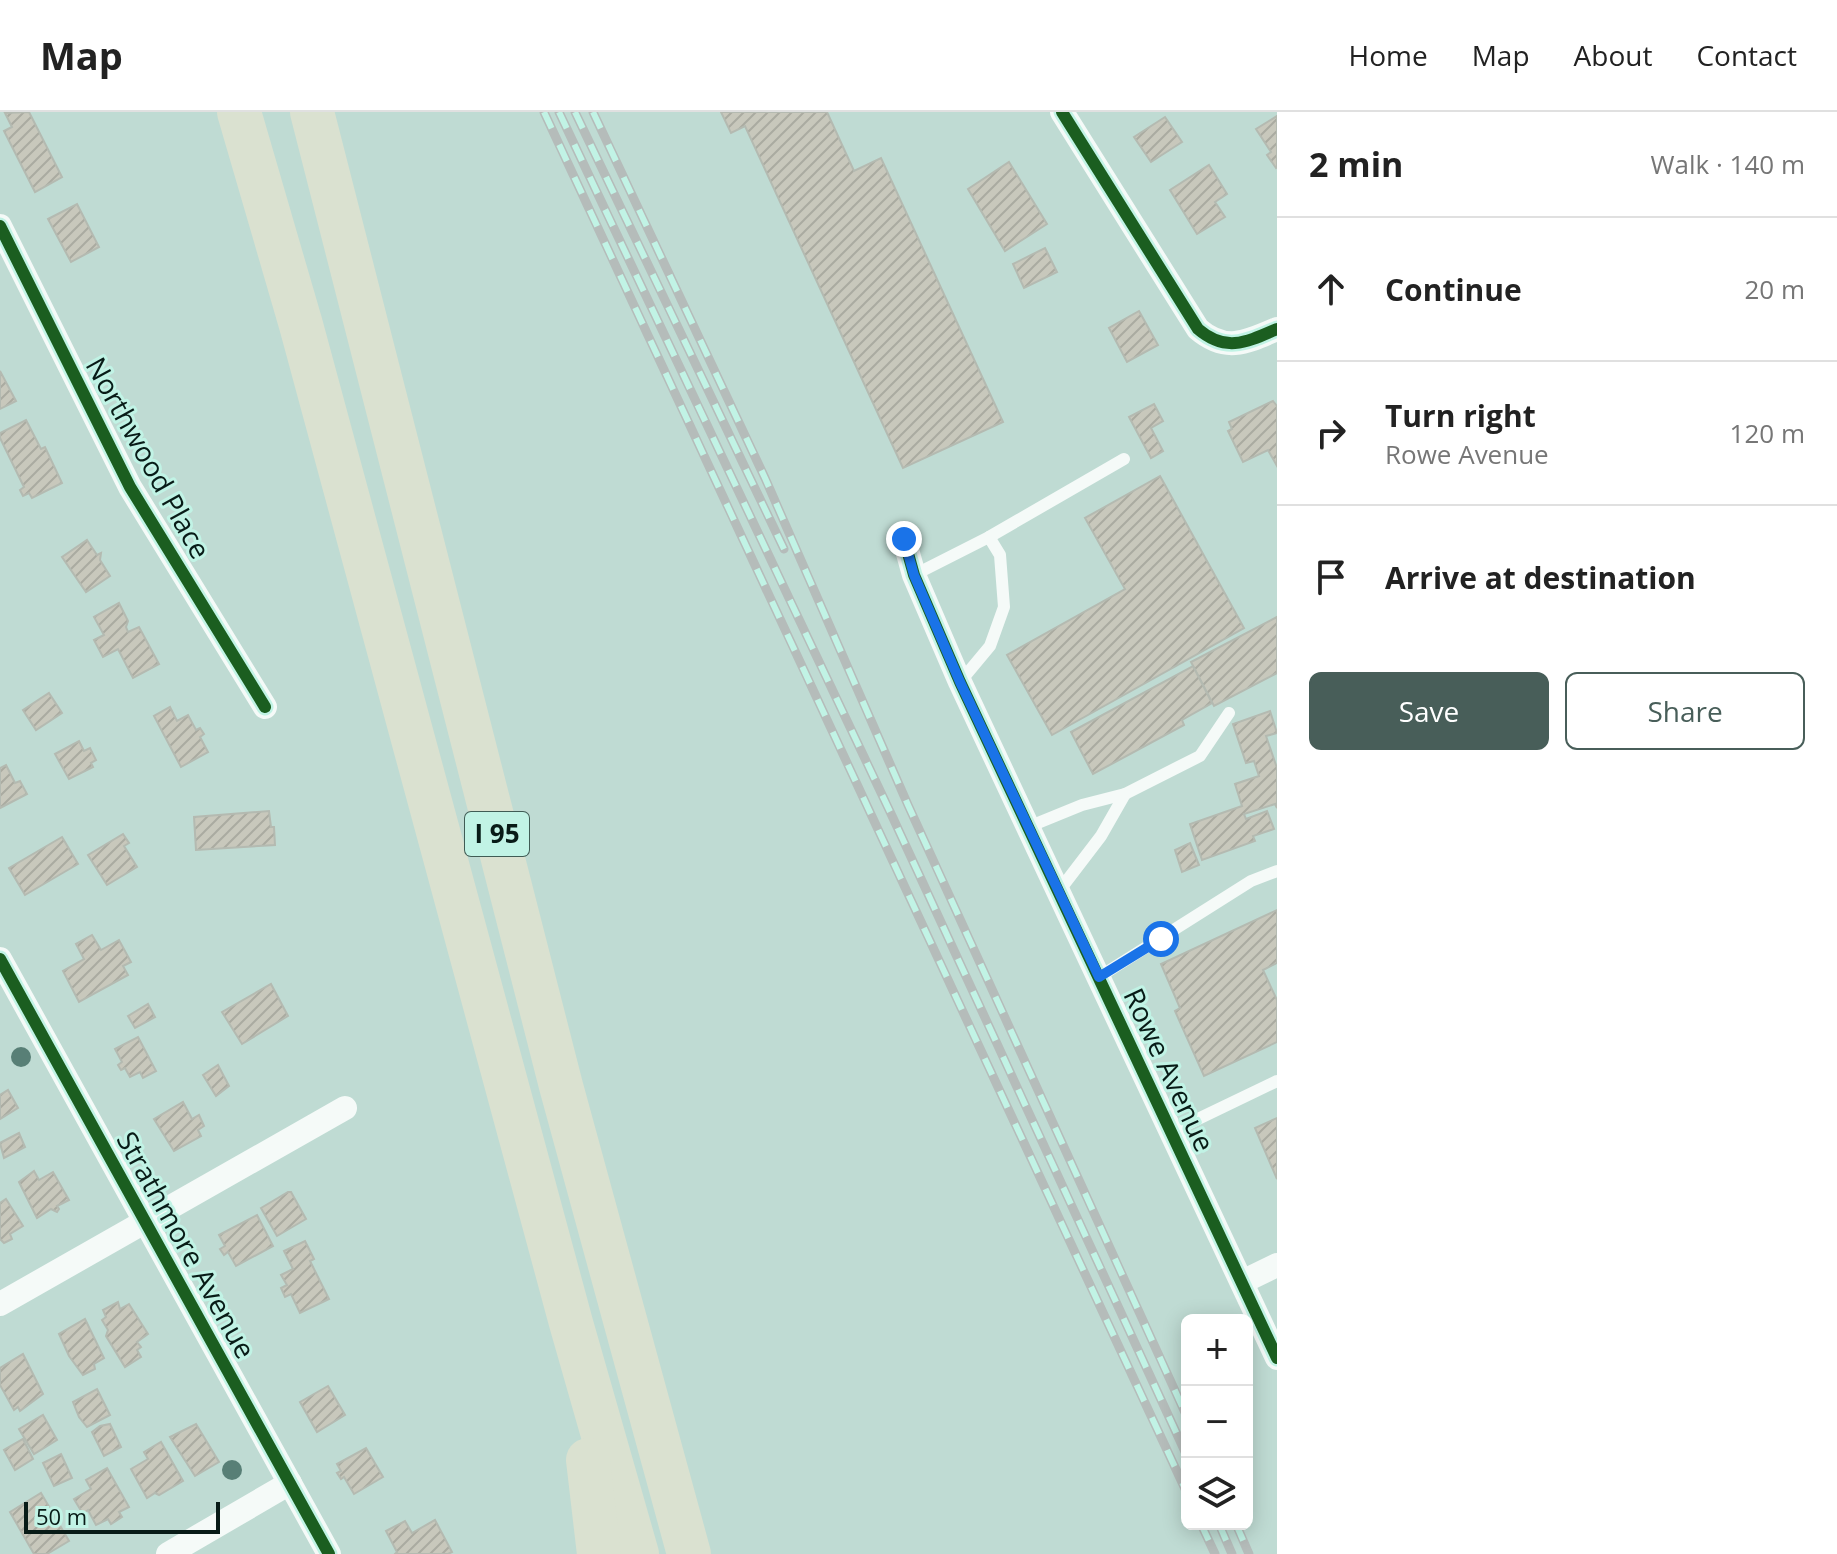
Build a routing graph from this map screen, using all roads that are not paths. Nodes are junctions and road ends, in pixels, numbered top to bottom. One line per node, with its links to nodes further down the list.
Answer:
1 (239, 112): 26 (highway, I 95)
2 (312, 112): 33 (highway, I 95)
3 (1062, 112): 5 (street)
4 (0, 226): 11 (street, Northwood Place)
5 (1277, 329)
6 (1124, 459): 7 (lane)
7 (989, 537): 9 (lane); 10 (lane)
8 (904, 539): 9 (street, Rowe Avenue)
9 (914, 575): 10 (street, Rowe Avenue)
10 (960, 682): 14 (street, Rowe Avenue)
11 (265, 707)
12 (1229, 713): 13 (lane)
13 (1125, 794): 14 (lane); 16 (lane)
14 (1028, 827): 16 (street, Rowe Avenue)
15 (1277, 871): 18 (lane)
16 (1059, 891): 18 (street, Rowe Avenue)
17 (0, 959): 22 (street, Strathmore Avenue)
18 (1099, 977): 21 (street, Rowe Avenue)
19 (1277, 1081): 21 (lane)
20 (345, 1108): 22 (street)
21 (1171, 1132): 24 (street, Rowe Avenue)
22 (145, 1222): 25 (street); 28 (street, Strathmore Avenue)
23 (1277, 1265): 24 (street)
24 (1242, 1282): 27 (street, Rowe Avenue)
25 (0, 1304)
26 (571, 1323): 31 (highway); 32 (highway, I 95)
27 (1277, 1358)
28 (290, 1483): 29 (street); 30 (street, Strathmore Avenue)
29 (168, 1554)
30 (329, 1554)
31 (599, 1554)
32 (637, 1554)
33 (689, 1554)

